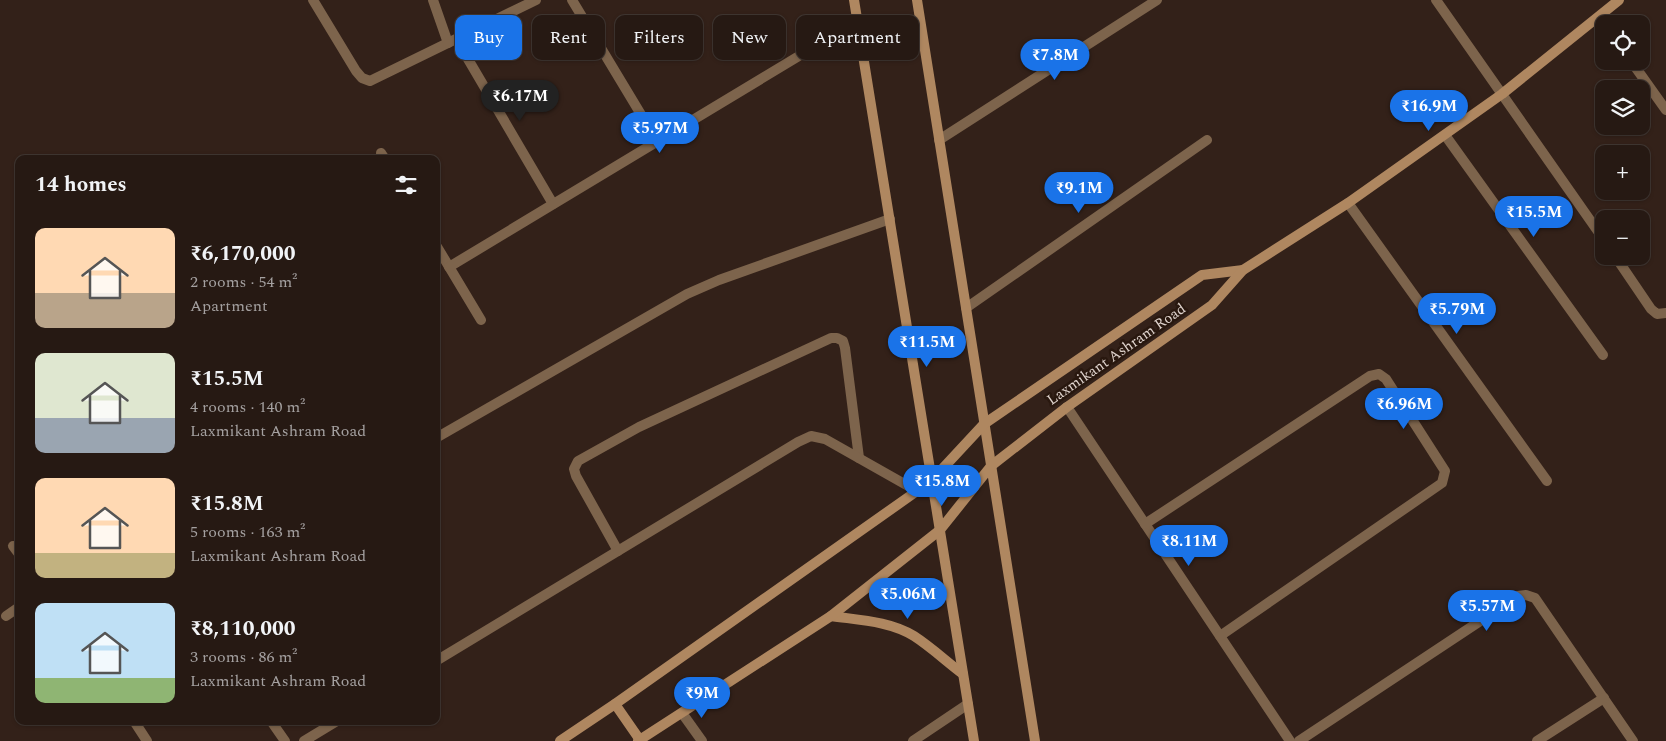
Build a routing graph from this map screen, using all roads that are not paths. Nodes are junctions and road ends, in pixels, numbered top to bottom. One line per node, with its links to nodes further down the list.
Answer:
1 (313, 0): 13 (street)
2 (432, 0): 13 (street)
3 (536, 0): 13 (street)
4 (572, 0): 23 (street)
5 (854, 0): 10 (street)
6 (916, 0): 21 (street)
7 (1158, 0): 21 (street)
8 (1619, 0): 11 (street, Laxmikant Ashram Road)
9 (1438, 1): 18 (street)
10 (856, 15)
11 (1606, 15)
12 (1595, 25): 18 (street, Laxmikant Ashram Road)
13 (448, 43)
14 (796, 58): 23 (street)
15 (469, 60): 25 (street)
16 (864, 60): 26 (street)
17 (1637, 70): 19 (street)
18 (1502, 94): 20 (street, Laxmikant Ashram Road); 27 (street)
19 (1666, 110)
20 (1445, 135): 24 (street, Laxmikant Ashram Road); 35 (street)
21 (939, 140): 32 (street)
22 (1207, 140): 32 (street)
23 (657, 141): 25 (street)
24 (1348, 203): 31 (street, Laxmikant Ashram Road); 42 (street)
25 (553, 204): 30 (street)
26 (890, 219): 38 (street); 41 (street)
27 (1595, 227)
28 (440, 251): 30 (street)
29 (1621, 265): 33 (street)
30 (450, 267): 34 (street)
31 (1243, 270): 36 (street, Laxmikant Ashram Road); 37 (street)
32 (966, 308): 37 (street)
33 (1666, 313)
34 (481, 320)
35 (1603, 355)
36 (1067, 407): 40 (street, Laxmikant Ashram Road); 44 (street)
37 (984, 424): 40 (street); 41 (street)
38 (440, 436)
39 (859, 458): 43 (street); 46 (street); 46 (street)
40 (991, 466): 45 (street, Laxmikant Ashram Road); 68 (street)
41 (932, 480): 43 (street); 45 (street)
42 (1547, 482)
43 (917, 491): 54 (street)
44 (1145, 524): 50 (street); 50 (street)
45 (940, 530): 49 (street, Laxmikant Ashram Road); 52 (street)
46 (618, 551): 51 (street)
47 (15, 610): 48 (street)
48 (6, 616)
49 (831, 616): 52 (street); 56 (street, Laxmikant Ashram Road)
50 (1220, 636): 69 (street)
51 (440, 659)
52 (963, 674): 55 (street)
53 (1604, 698): 70 (street); 71 (street); 72 (street)
54 (615, 704): 60 (street); 64 (street)
55 (968, 704): 66 (street); 67 (street)
56 (682, 713): 60 (street, Laxmikant Ashram Road); 65 (street)
57 (137, 725): 61 (street)
58 (274, 725): 62 (street)
59 (330, 725): 63 (street)
60 (639, 740)
61 (147, 741)
62 (285, 741)
63 (304, 741)
64 (560, 741)
65 (702, 741)
66 (913, 741)
67 (974, 741)
68 (1035, 741)
69 (1290, 741)
70 (1299, 741)
71 (1538, 741)
72 (1633, 741)

